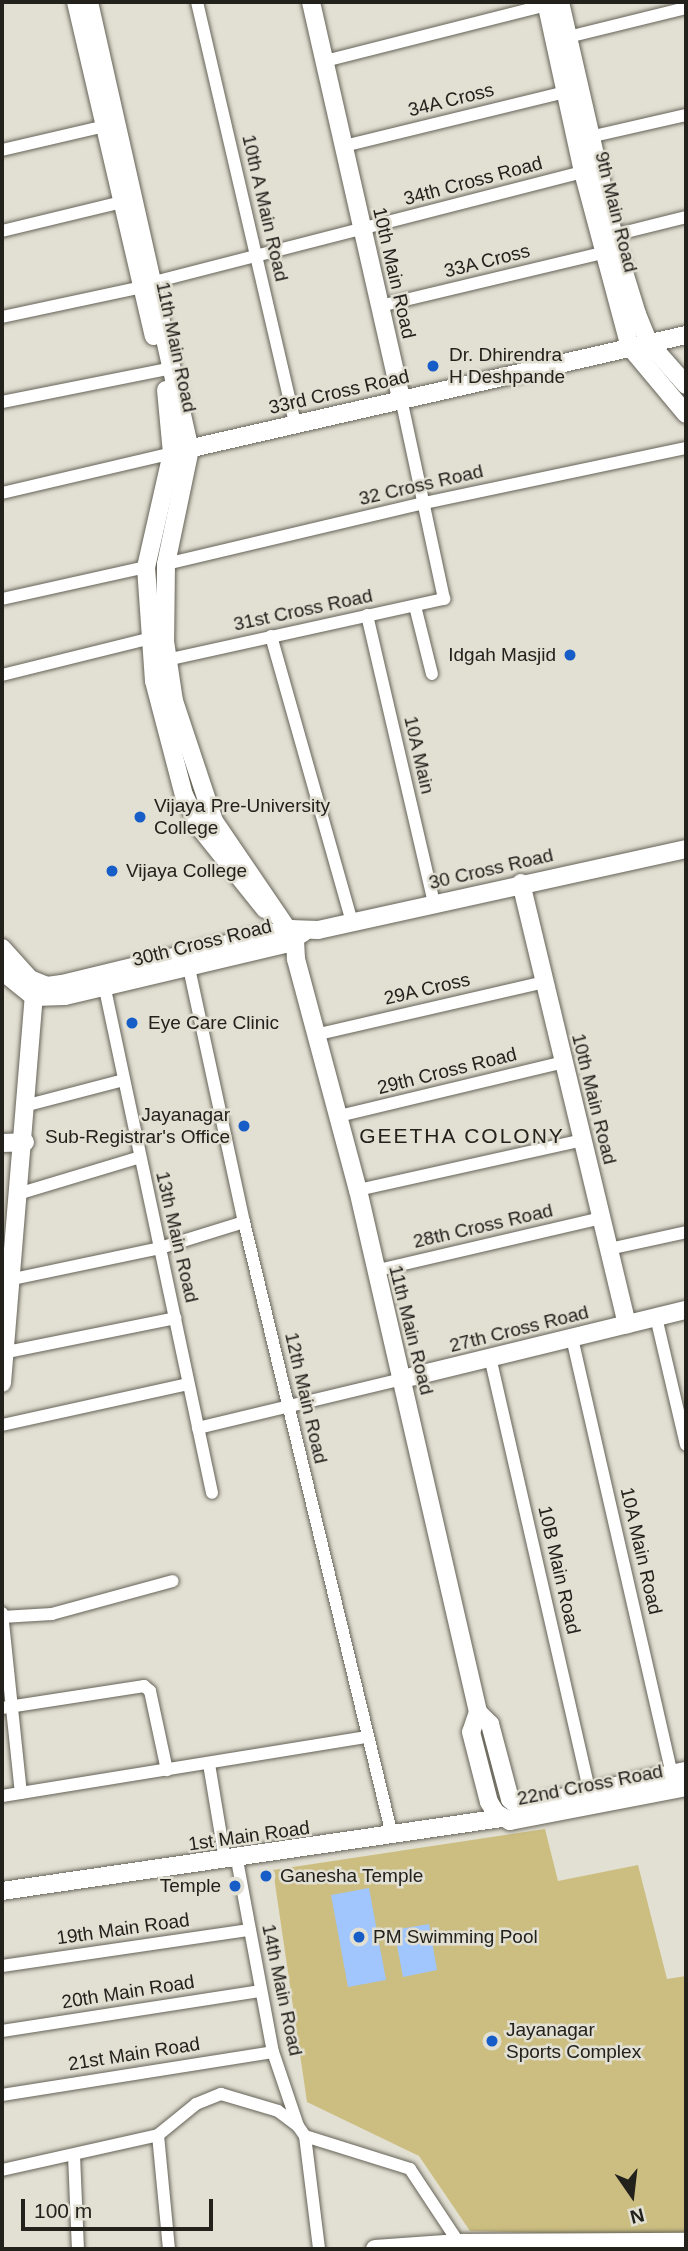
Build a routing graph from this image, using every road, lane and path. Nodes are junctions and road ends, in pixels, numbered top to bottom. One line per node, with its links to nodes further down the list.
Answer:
1 (76, 2): 11 (main road, 11th Main Road)
2 (89, 2): 23 (main road, 11th Main Road)
3 (197, 2): 22 (street, 10th A Main Road)
4 (312, 2): 8 (main road, 10th Main Road)
5 (551, 3): 7 (main road, 9th Main Road); 8 (street); 9 (main road, 9th Main Road)
6 (686, 8): 7 (street)
7 (568, 37): 12 (main road, 9th Main Road)
8 (325, 61): 13 (main road, 10th Main Road)
9 (566, 92): 12 (main road, 9th Main Road); 13 (street, 34A Cross)
10 (686, 115): 12 (street)
11 (105, 126): 14 (street); 16 (main road, 11th Main Road)
12 (584, 138): 15 (main road, 9th Main Road)
13 (344, 146): 19 (main road, 10th Main Road)
14 (2, 150)
15 (590, 170): 19 (street, 34th Cross Road); 20 (main road, 9th Main Road); 21 (main road, 9th Main Road)
16 (122, 202): 18 (street); 23 (main road, 11th Main Road)
17 (686, 218): 20 (street)
18 (2, 230)
19 (363, 231): 22 (street, 34th Cross Road); 24 (main road, 10th Main Road)
20 (614, 235): 27 (main road, 9th Main Road)
21 (603, 253): 24 (street, 33A Cross); 28 (main road, 9th Main Road)
22 (257, 258): 23 (street, 34th Cross Road); 34 (street, 10th A Main Road)
23 (148, 284): 25 (street); 29 (main road, 11th Main Road); 36 (main road, 11th Main Road)
24 (380, 306): 31 (main road, 10th Main Road)
25 (2, 317)
26 (686, 335): 27 (main road, 33rd Cross Road)
27 (649, 343): 28 (main road, 33rd Cross Road); 30 (main road, 9th Main Road)
28 (631, 347): 31 (main road, 33rd Cross Road); 33 (main road, 9th Main Road)
29 (162, 370): 32 (street); 36 (main road, 11th Main Road)
30 (686, 385)
31 (401, 399): 34 (main road, 33rd Cross Road); 38 (street, 10th Main Road)
32 (2, 402)
33 (686, 414)
34 (295, 423): 36 (main road, 33rd Cross Road)
35 (686, 449): 38 (street, 32 Cross Road)
36 (181, 451): 37 (street, 33rd Cross Road); 39 (main road, 11th Main Road); 40 (main road, 11th Main Road)
37 (2, 493)
38 (425, 503): 39 (street, 32 Cross Road); 41 (street, 10th Main Road)
39 (166, 564): 47 (main road, 11th Main Road)
40 (146, 567): 42 (street); 46 (main road, 11th Main Road)
41 (445, 594): 43 (street, 31st Cross Road)
42 (2, 599)
43 (415, 606): 44 (street, 31st Cross Road); 48 (street)
44 (367, 615): 45 (street, 31st Cross Road); 52 (street, 10A Main)
45 (271, 636): 47 (street, 31st Cross Road); 53 (street)
46 (151, 638): 49 (street); 54 (main road, 11th Main Road)
47 (166, 660): 54 (main road, 11th Main Road)
48 (432, 674)
49 (2, 675)
50 (686, 849): 51 (main road, 30 Cross Road)
51 (521, 883): 52 (main road, 30 Cross Road); 58 (main road, 10th Main Road)
52 (434, 904): 53 (main road, 30 Cross Road)
53 (352, 923): 54 (main road, 30 Cross Road)
54 (291, 935): 55 (main road, 30th Cross Road); 56 (main road, 30th Cross Road); 61 (main road, 11th Main Road)
55 (2, 948)
56 (188, 968): 59 (main road, 30th Cross Road); 73 (street, 12th Main Road)
57 (2, 971): 60 (main road)
58 (544, 982): 61 (street, 29A Cross); 62 (main road, 10th Main Road)
59 (105, 989): 60 (main road, 30th Cross Road); 63 (street, 13th Main Road)
60 (34, 997): 64 (main road)
61 (319, 1034): 65 (main road, 11th Main Road)
62 (564, 1062): 65 (street, 29th Cross Road); 66 (main road, 10th Main Road)
63 (124, 1080): 64 (street); 69 (street, 13th Main Road)
64 (28, 1105): 67 (main road)
65 (339, 1116): 70 (main road, 11th Main Road)
66 (583, 1140): 70 (street); 72 (main road, 10th Main Road)
67 (25, 1142): 68 (main road); 71 (main road)
68 (2, 1143)
69 (140, 1157): 71 (street); 75 (street, 13th Main Road)
70 (358, 1190): 77 (main road, 11th Main Road)
71 (20, 1193): 78 (main road)
72 (601, 1218): 76 (main road, 10th Main Road); 77 (street, 28th Cross Road)
73 (244, 1222): 75 (street); 89 (street, 12th Main Road)
74 (686, 1232): 76 (street)
75 (160, 1248): 78 (street); 81 (street, 13th Main Road)
76 (609, 1249): 82 (main road, 10th Main Road)
77 (374, 1271): 86 (main road, 11th Main Road)
78 (13, 1279): 84 (main road)
79 (686, 1310): 80 (main road, 27th Cross Road)
80 (656, 1317): 82 (main road, 27th Cross Road); 92 (street)
81 (176, 1318): 84 (street); 88 (street, 13th Main Road)
82 (627, 1324): 83 (main road, 27th Cross Road)
83 (572, 1338): 85 (main road, 27th Cross Road); 100 (street, 10A Main Road)
84 (4, 1353): 87 (main road)
85 (490, 1357): 86 (main road, 27th Cross Road); 102 (street, 10B Main Road)
86 (402, 1379): 89 (street, 27th Cross Road); 105 (main road, 11th Main Road)
87 (2, 1383)
88 (188, 1384): 90 (street); 91 (street, 13th Main Road)
89 (289, 1407): 91 (street, 27th Cross Road); 97 (street, 12th Main Road)
90 (2, 1425)
91 (198, 1428): 93 (street, 13th Main Road)
92 (686, 1445)
93 (212, 1493)
94 (173, 1581): 95 (street)
95 (2, 1616): 96 (street)
96 (6, 1707): 99 (street); 103 (street)
97 (366, 1737): 98 (street); 106 (street, 12th Main Road)
98 (209, 1764): 99 (street); 107 (street, 14th Main Road)
99 (167, 1770): 103 (street)
100 (679, 1772): 102 (main road, 22nd Cross Road)
101 (686, 1787): 105 (main road, 22nd Cross Road)
102 (590, 1792): 105 (main road, 22nd Cross Road)
103 (21, 1793): 104 (street)
104 (2, 1796)
105 (507, 1811): 106 (main road, 1st Main Road)
106 (393, 1835): 107 (main road, 1st Main Road)
107 (231, 1860): 108 (main road, 1st Main Road); 109 (street, 14th Main Road)
108 (2, 1891)
109 (249, 1930): 110 (street, 19th Main Road); 111 (street, 14th Main Road)
110 (2, 1966)
111 (261, 1991): 112 (street, 20th Main Road); 113 (street, 14th Main Road)
112 (2, 2031)
113 (273, 2052): 114 (street, 21st Main Road); 115 (street, 14th Main Road)
114 (2, 2095)
115 (301, 2131): 116 (street); 120 (street); 124 (street, 14th Main Road)
116 (158, 2135): 117 (street); 123 (street)
117 (74, 2155): 118 (street); 122 (street)
118 (2, 2171)
119 (686, 2242): 121 (main road)
120 (459, 2243): 121 (main road); 125 (main road)
121 (664, 2246)
122 (78, 2249)
123 (169, 2249)
124 (319, 2249)
125 (375, 2249)

